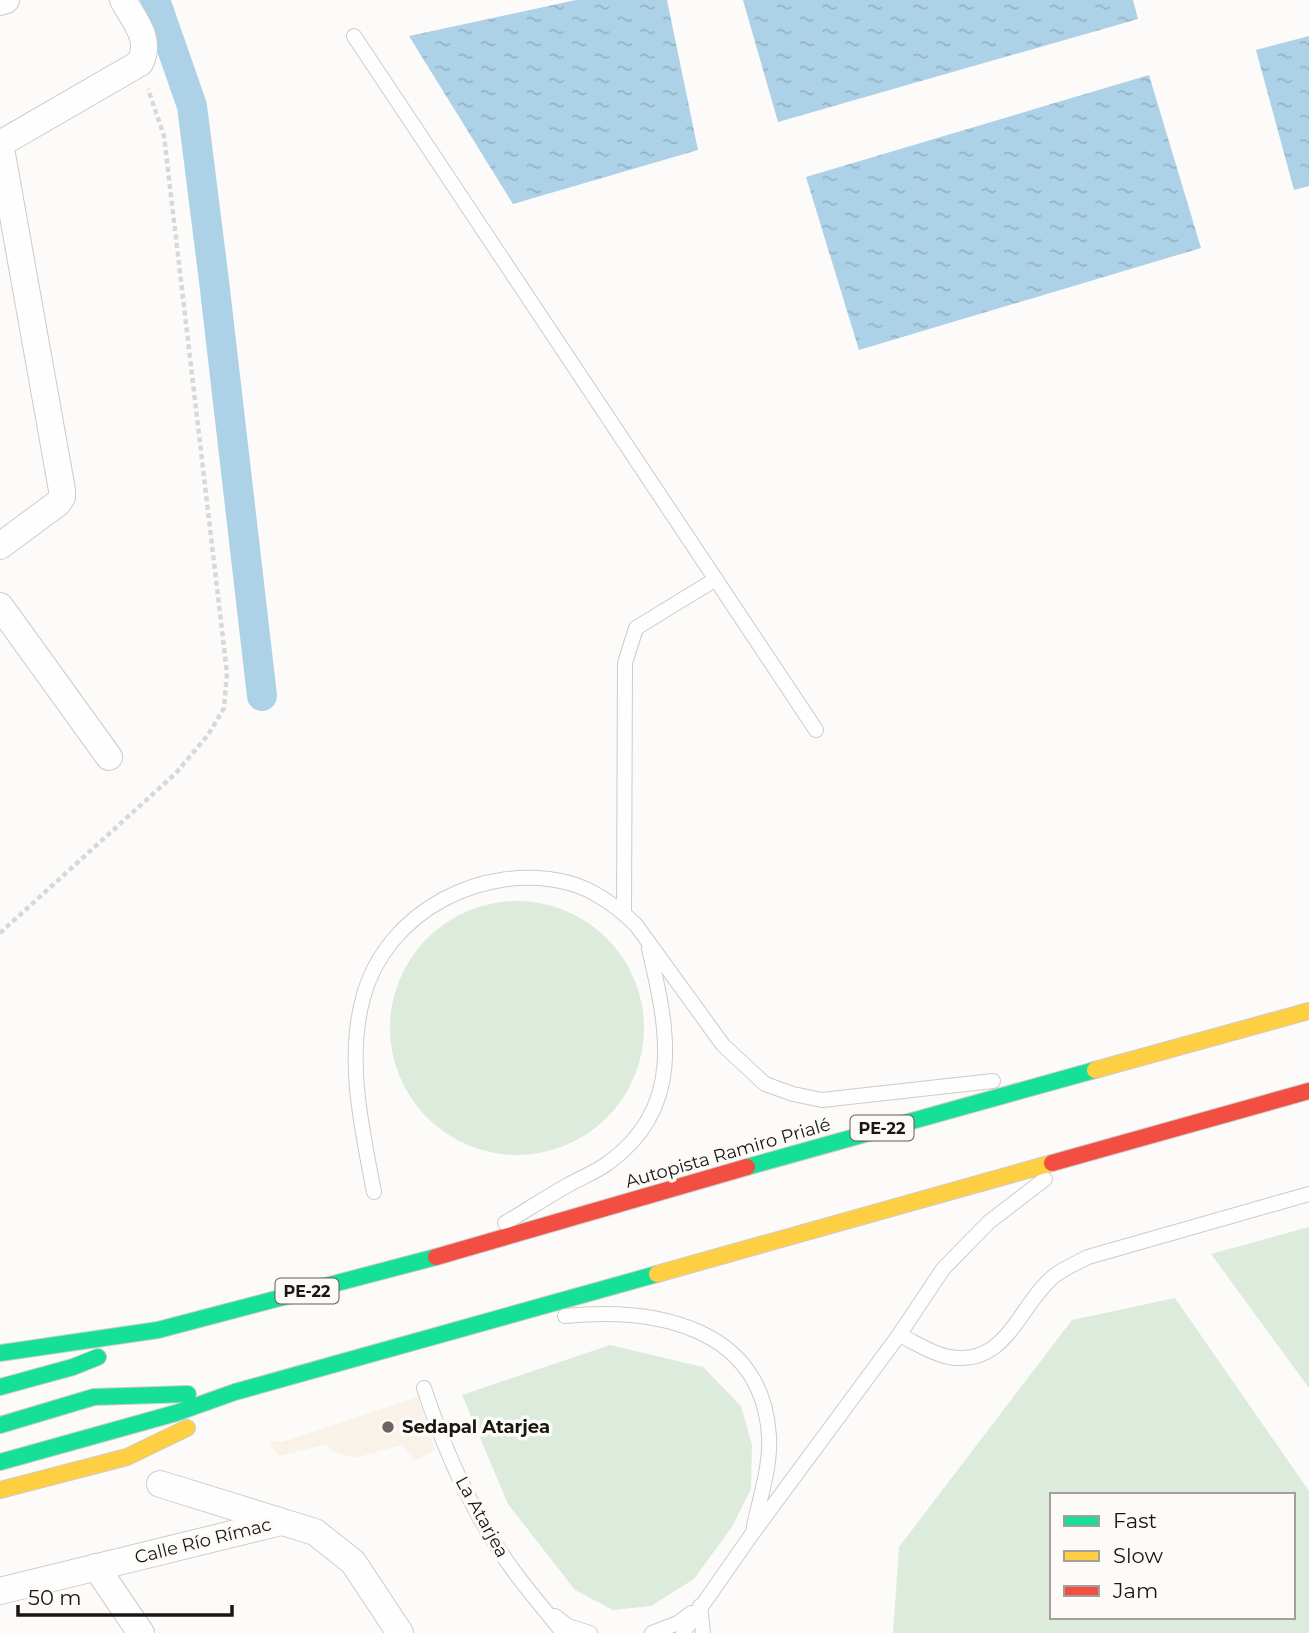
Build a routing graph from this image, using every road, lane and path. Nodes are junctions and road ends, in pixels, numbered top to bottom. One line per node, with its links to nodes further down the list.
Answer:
1 (6, 0): 3 (street)
2 (123, 0): 5 (street)
3 (0, 2)
4 (354, 36): 8 (lane)
5 (140, 63): 6 (street); 13 (path)
6 (0, 144): 7 (street)
7 (0, 546)
8 (716, 579): 10 (lane); 12 (lane)
9 (0, 607): 11 (street)
10 (816, 730)
11 (109, 757)
12 (624, 914): 14 (lane); 19 (lane)
13 (0, 933)
14 (647, 941): 16 (lane); 21 (lane)
15 (1309, 1010): 16 (highway, Autopista Ramiro Prialé / PE-22)
16 (1105, 1068): 21 (highway, Autopista Ramiro Prialé / PE-22)
17 (1309, 1091): 18 (highway)
18 (1084, 1154): 22 (highway); 24 (lane)
19 (374, 1192)
20 (1309, 1194): 24 (lane)
21 (457, 1252): 23 (highway, Autopista Ramiro Prialé / PE-22)
22 (476, 1324): 31 (highway); 37 (lane)
23 (158, 1330): 25 (highway); 26 (highway); 27 (highway)
24 (899, 1335): 37 (lane)
25 (0, 1339)
26 (113, 1351): 28 (highway); 29 (highway)
27 (0, 1353)
28 (0, 1374)
29 (0, 1387)
30 (424, 1388): 41 (lane, La Atarjea)
31 (235, 1392): 32 (highway); 33 (highway); 35 (highway)
32 (0, 1425)
33 (0, 1462)
34 (160, 1484): 36 (street)
35 (0, 1490)
36 (283, 1521): 38 (street, Calle Río Rímac); 43 (street)
37 (752, 1534): 40 (lane)
38 (96, 1567): 39 (street, Calle Río Rímac); 42 (street)
39 (0, 1591)
40 (700, 1606): 46 (lane); 47 (lane); 48 (lane); 49 (lane)
41 (545, 1609): 44 (lane, La Atarjea); 45 (lane)
42 (141, 1633)
43 (400, 1633)
44 (563, 1633)
45 (590, 1633)
46 (652, 1633)
47 (683, 1633)
48 (693, 1633)
49 (703, 1633)

